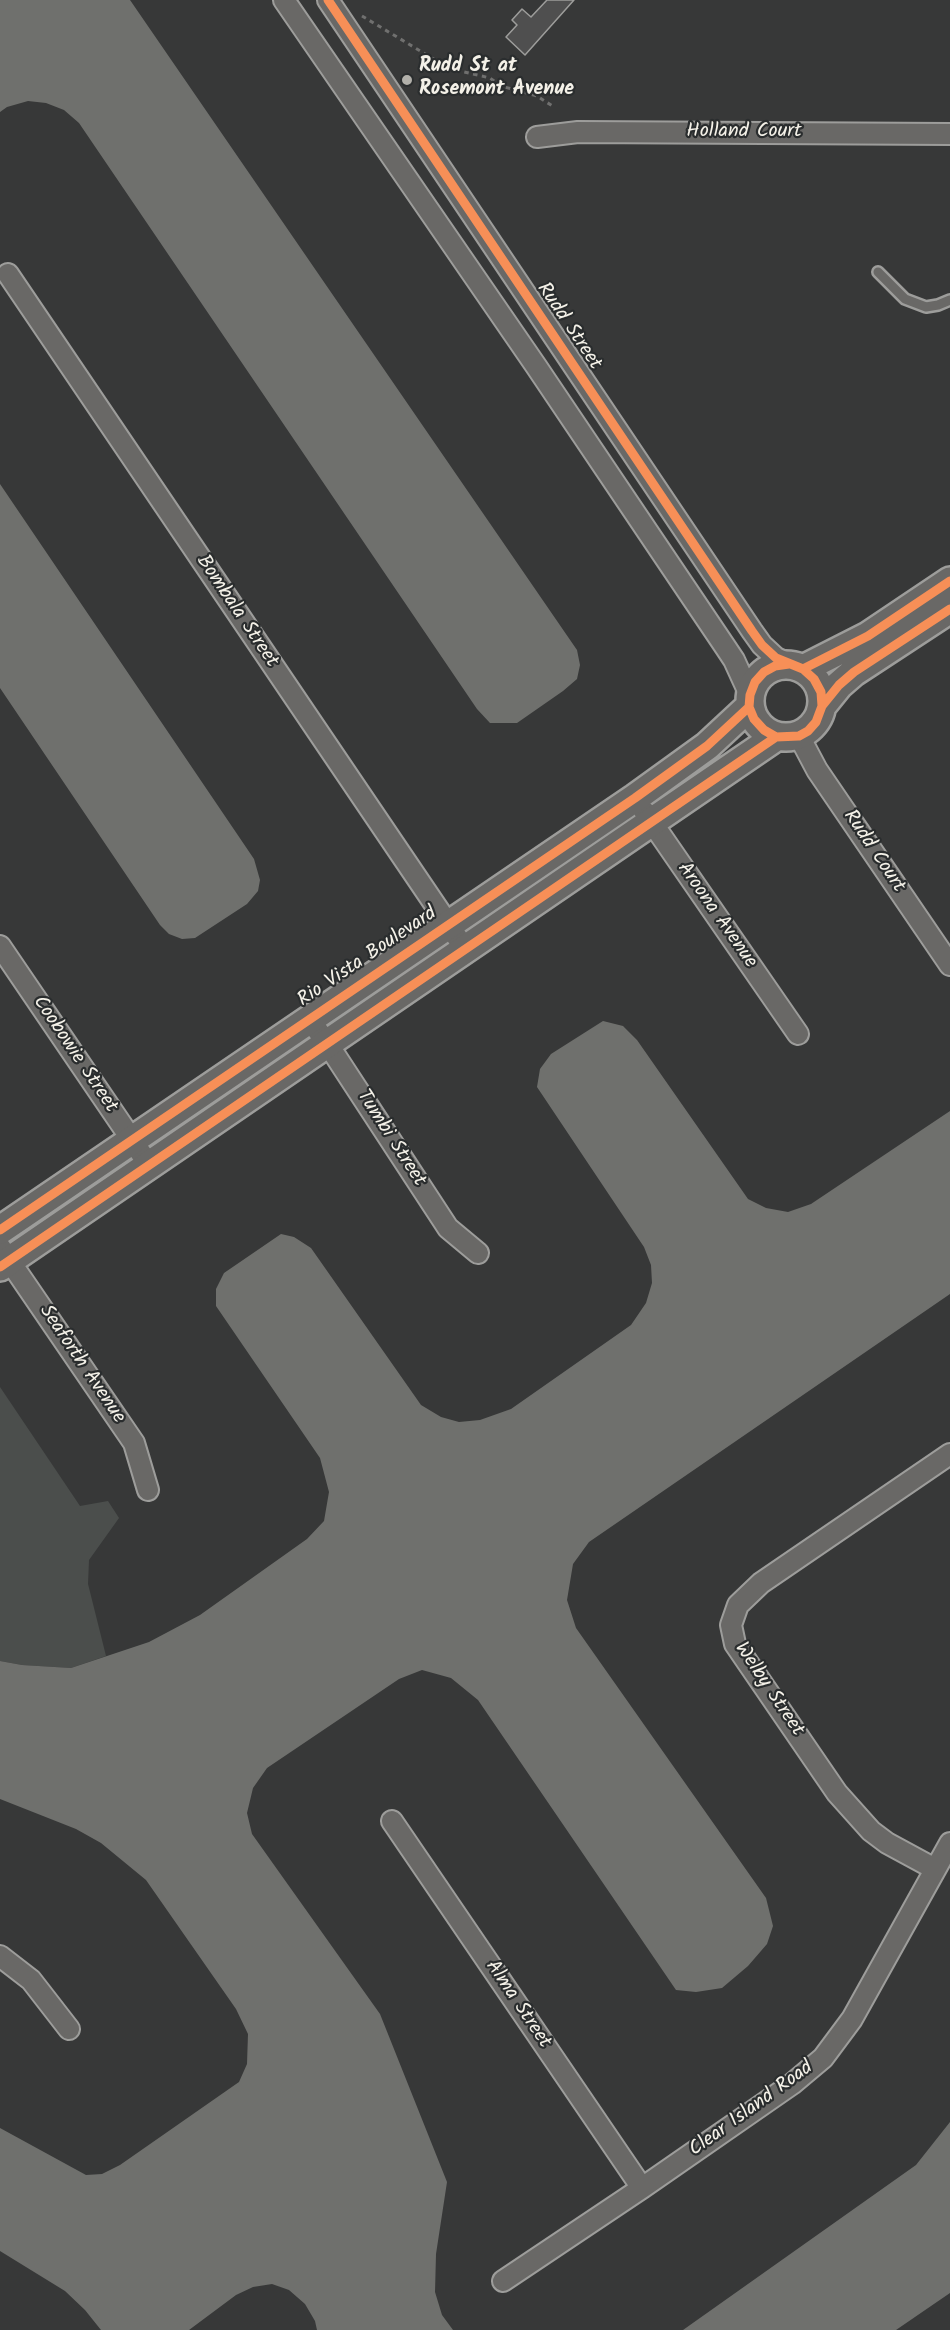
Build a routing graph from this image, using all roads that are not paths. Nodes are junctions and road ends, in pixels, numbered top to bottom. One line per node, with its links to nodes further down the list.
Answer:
1 (284, 0): 6 (street)
2 (328, 0): 5 (street, Rudd Street)
3 (950, 134): 4 (street, Holland Court)
4 (537, 137)
5 (443, 172): 6 (street); 10 (street, Rudd Street)
6 (416, 191): 11 (street)
7 (878, 273): 9 (lane)
8 (8, 274): 20 (street, Bombala Street)
9 (950, 300)
10 (561, 349): 11 (street); 14 (street, Rudd Street)
11 (536, 366): 15 (street)
12 (950, 581): 14 (street)
13 (950, 609): 16 (street)
14 (796, 666): 15 (street); 16 (street)
15 (749, 701): 17 (street); 18 (street, Rio Vista Boulevard)
16 (822, 706): 17 (street)
17 (787, 737): 19 (street); 23 (street, Rudd Court)
18 (634, 798): 19 (street, Aroona Avenue); 20 (street, Rio Vista Boulevard)
19 (652, 822): 22 (street); 25 (street, Aroona Avenue)
20 (448, 925): 22 (street, Bombala Street); 24 (street, Rio Vista Boulevard)
21 (0, 946): 27 (street, Coobowie Street)
22 (465, 949): 26 (street)
23 (950, 965)
24 (309, 1019): 26 (street, Tumbi Street); 27 (street, Rio Vista Boulevard)
25 (798, 1034)
26 (327, 1043): 28 (street); 30 (street, Tumbi Street)
27 (132, 1140): 28 (street, Coobowie Street); 29 (street, Rio Vista Boulevard)
28 (149, 1165): 31 (street)
29 (0, 1230)
30 (478, 1253)
31 (3, 1258): 33 (street, Seaforth Avenue)
32 (950, 1454): 36 (street, Welby Street)
33 (148, 1490)
34 (392, 1821): 39 (street, Alma Street)
35 (950, 1843): 36 (street, Clear Island Road)
36 (935, 1869): 39 (street, Clear Island Road)
37 (0, 1956): 38 (street)
38 (69, 2029)
39 (642, 2188): 40 (street, Clear Island Road)
40 (503, 2281)

